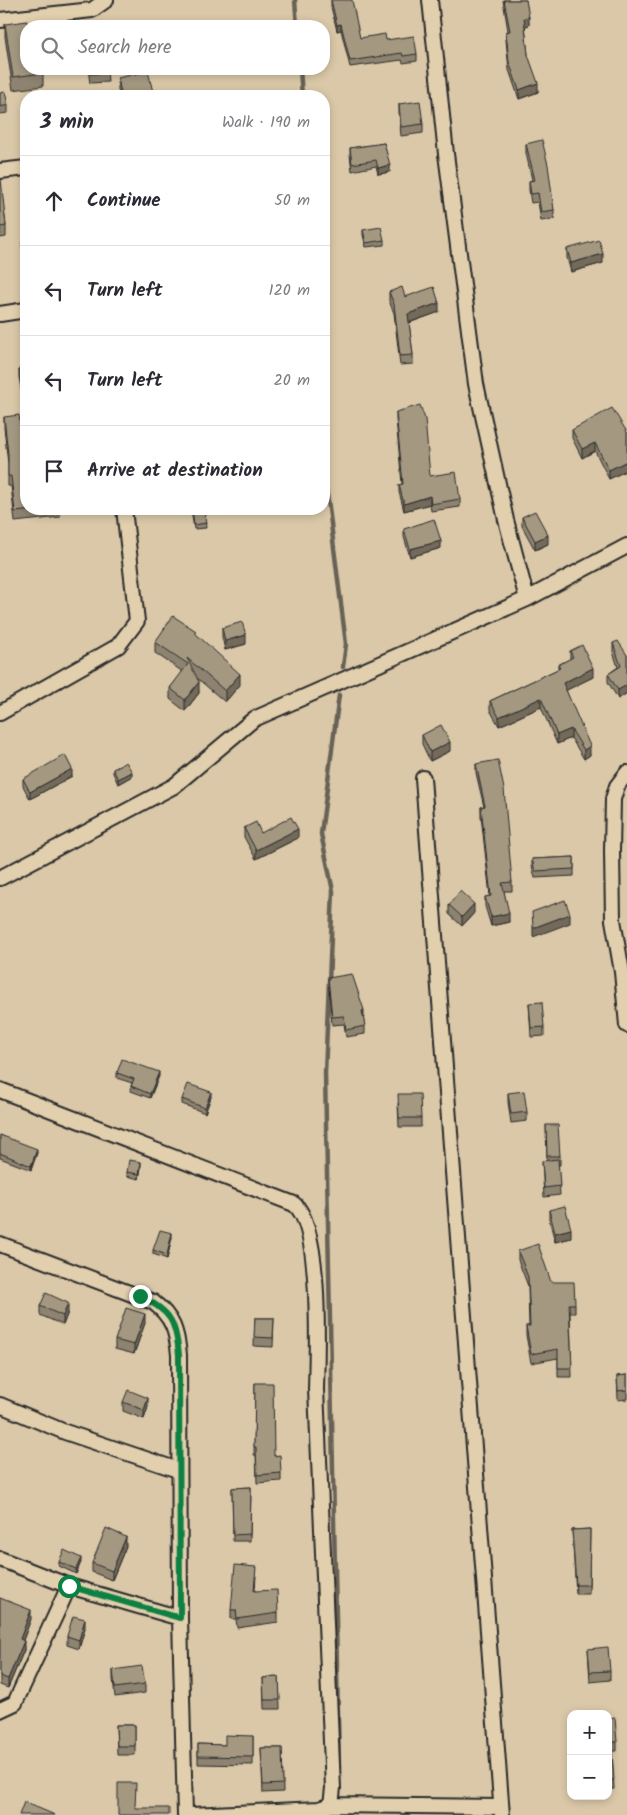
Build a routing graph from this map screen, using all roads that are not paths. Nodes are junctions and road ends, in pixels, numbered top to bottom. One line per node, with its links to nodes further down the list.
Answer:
1 (106, 0): 3 (street)
2 (430, 0): 10 (street)
3 (0, 20)
4 (20, 169): 5 (street)
5 (0, 171)
6 (20, 311): 7 (street)
7 (0, 314)
8 (125, 515): 11 (street)
9 (627, 546): 10 (street)
10 (527, 599): 14 (street)
11 (0, 713)
12 (627, 773): 15 (street)
13 (423, 778): 25 (street)
14 (0, 878)
15 (627, 1025)
16 (0, 1090): 24 (street)
17 (0, 1244): 19 (street)
18 (0, 1405): 19 (street)
19 (178, 1470): 22 (street)
20 (0, 1559): 21 (street)
21 (69, 1586): 22 (street); 23 (street)
22 (180, 1618): 26 (street)
23 (0, 1710)
24 (331, 1805): 25 (street); 27 (street)
25 (501, 1811)
26 (185, 1815)
27 (191, 1815)

